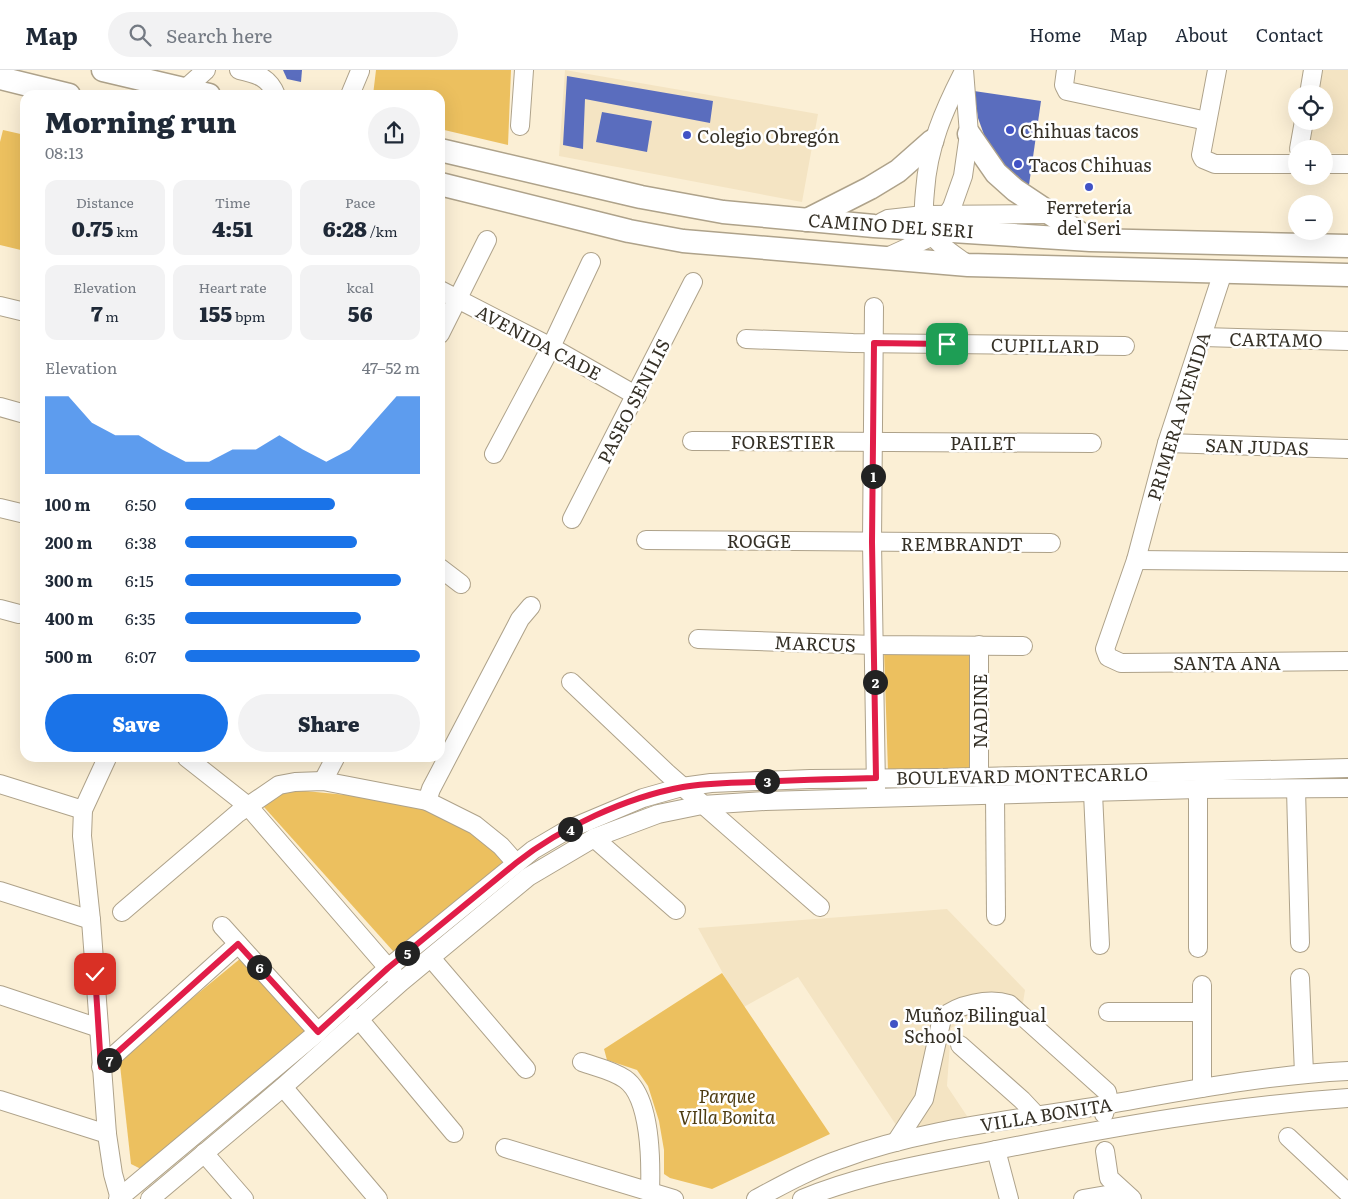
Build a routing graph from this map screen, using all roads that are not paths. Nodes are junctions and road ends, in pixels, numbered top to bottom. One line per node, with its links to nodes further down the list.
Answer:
1 (104, 70): 11 (main road)
2 (206, 70): 11 (street)
3 (239, 70): 15 (street)
4 (524, 70): 21 (street)
5 (964, 70): 18 (street); 20 (street)
6 (1217, 70): 19 (street)
7 (1313, 70): 12 (street)
8 (360, 71): 16 (street); 17 (street)
9 (0, 78): 13 (main road)
10 (1065, 78): 19 (street)
11 (164, 79): 14 (main road)
12 (1310, 85)
13 (49, 90)
14 (195, 90)
15 (274, 90)
16 (352, 90)
17 (364, 90)
18 (944, 110): 20 (street); 22 (street)
19 (1207, 121): 24 (street)
20 (969, 125): 28 (main road); 30 (street)
21 (520, 126)
22 (932, 141): 29 (main road); 30 (street)
23 (445, 151): 29 (main road, CAMINO DEL SERI)
24 (1288, 164)
25 (1333, 164): 26 (street)
26 (1348, 164)
27 (445, 185): 34 (main road, CAMINO DEL SERI)
28 (1050, 214): 30 (street); 32 (main road)
29 (807, 220): 30 (main road, CAMINO DEL SERI)
30 (934, 224): 32 (main road, CAMINO DEL SERI); 34 (street); 36 (street)
31 (487, 240): 41 (street)
32 (1090, 240): 33 (main road, CAMINO DEL SERI)
33 (1348, 246)
34 (884, 259): 36 (main road, CAMINO DEL SERI)
35 (591, 262): 51 (street)
36 (968, 265): 37 (main road, CAMINO DEL SERI)
37 (1223, 272): 38 (main road, CAMINO DEL SERI); 46 (street, PRIMERA AVENIDA)
38 (1348, 275)
39 (693, 282): 52 (street, PASEO SENILIS)
40 (445, 292): 41 (street, AVENIDA CADE)
41 (459, 299): 45 (street); 51 (street, AVENIDA CADE)
42 (0, 306): 44 (street)
43 (874, 307): 49 (street)
44 (20, 311)
45 (445, 325)
46 (1203, 337): 48 (street, CARTAMO); 58 (street, PRIMERA AVENIDA)
47 (746, 338): 49 (street, CUPILLARD)
48 (1348, 341)
49 (874, 343): 50 (street, CUPILLARD); 56 (street)
50 (1125, 346)
51 (551, 347): 52 (street, AVENIDA CADE); 60 (street)
52 (637, 396): 63 (street, PASEO SENILIS)
53 (0, 407): 54 (street)
54 (20, 413)
55 (692, 441): 56 (street, FORESTIER)
56 (874, 442): 57 (street, PAILET); 65 (street)
57 (1092, 443)
58 (1167, 443): 59 (street, SAN JUDAS); 67 (street, PRIMERA AVENIDA)
59 (1348, 449)
60 (494, 454)
61 (0, 508): 62 (street)
62 (20, 513)
63 (572, 519)
64 (646, 540): 65 (street, ROGGE)
65 (872, 542): 66 (street, REMBRANDT); 75 (street)
66 (1051, 543)
67 (1136, 560): 68 (street); 78 (street, PRIMERA AVENIDA)
68 (1348, 562)
69 (445, 572): 70 (street)
70 (461, 584)
71 (532, 606): 96 (street)
72 (0, 609): 73 (street)
73 (19, 614)
74 (698, 639): 75 (street, MARCUS)
75 (874, 645): 76 (street, MARCUS); 86 (street)
76 (979, 645): 77 (street, MARCUS); 85 (street, NADINE)
77 (1023, 646)
78 (1108, 657): 79 (street, SANTA ANA)
79 (1348, 661)
80 (571, 682): 89 (street)
81 (105, 762): 99 (street)
82 (192, 762): 98 (street)
83 (333, 762): 87 (street)
84 (1348, 768): 85 (street, BOULEVARD MONTECARLO)
85 (979, 777): 86 (street, BOULEVARD MONTECARLO)
86 (876, 778): 89 (street, BOULEVARD MONTECARLO); 93 (street)
87 (324, 781): 96 (street); 98 (street)
88 (0, 784): 99 (street)
89 (682, 787): 97 (street); 101 (street, BOULEVARD MONTECARLO)
90 (1348, 788): 91 (street)
91 (1296, 792): 92 (street); 109 (street)
92 (1198, 793): 94 (street); 112 (street)
93 (875, 797): 95 (street); 97 (street)
94 (1093, 797): 95 (street); 111 (street)
95 (995, 799): 106 (street)
96 (427, 801): 101 (street)
97 (702, 805): 100 (street); 103 (street)
98 (248, 806): 105 (street); 114 (street)
99 (83, 810): 107 (street)
100 (594, 838): 104 (street); 113 (street)
101 (516, 863): 114 (street, BOULEVARD MONTECARLO)
102 (0, 890): 107 (street)
103 (820, 908)
104 (676, 910)
105 (122, 912)
106 (996, 916)
107 (91, 920): 122 (street)
108 (222, 926): 110 (street)
109 (1300, 943)
110 (238, 944): 123 (street); 126 (street)
111 (1100, 945)
112 (1198, 948)
113 (431, 958): 116 (street); 127 (street)
114 (388, 968): 116 (street); 123 (street, BOULEVARD MONTECARLO)
115 (1300, 978): 129 (street)
116 (400, 982): 121 (street)
117 (1202, 985): 120 (street)
118 (0, 995): 122 (street)
119 (1108, 1012): 120 (street)
120 (1202, 1012): 131 (street)
121 (358, 1018): 130 (street); 137 (street)
122 (99, 1028): 126 (street)
123 (318, 1032): 148 (street, BOULEVARD MONTECARLO)
124 (960, 1046): 135 (street)
125 (582, 1062): 146 (street)
126 (101, 1067): 138 (street)
127 (526, 1069)
128 (1348, 1071): 129 (street, VILLA BONITA)
129 (1304, 1073): 131 (street, VILLA BONITA)
130 (283, 1087): 144 (street); 151 (street)
131 (1202, 1088): 134 (street, VILLA BONITA)
132 (1348, 1098): 136 (street, VILLA BONITA)
133 (0, 1100): 138 (street)
134 (1106, 1105): 135 (street, VILLA BONITA); 136 (street); 140 (street)
135 (1037, 1116): 140 (street, VILLA BONITA)
136 (1100, 1129): 142 (street, VILLA BONITA)
137 (454, 1133)
138 (107, 1134): 148 (street)
139 (1288, 1137): 147 (street)
140 (896, 1142): 153 (street, VILLA BONITA)
141 (504, 1148): 146 (street)
142 (996, 1150): 154 (street, VILLA BONITA); 155 (street)
143 (1105, 1151): 145 (street)
144 (204, 1153): 149 (street); 150 (street)
145 (1112, 1190): 156 (street); 157 (street)
146 (650, 1192): 152 (street)
147 (1348, 1193)
148 (119, 1198)
149 (150, 1199)
150 (244, 1199)
151 (378, 1199)
152 (674, 1199)
153 (756, 1199)
154 (802, 1199)
155 (1009, 1199)
156 (1083, 1199)
157 (1132, 1199)

